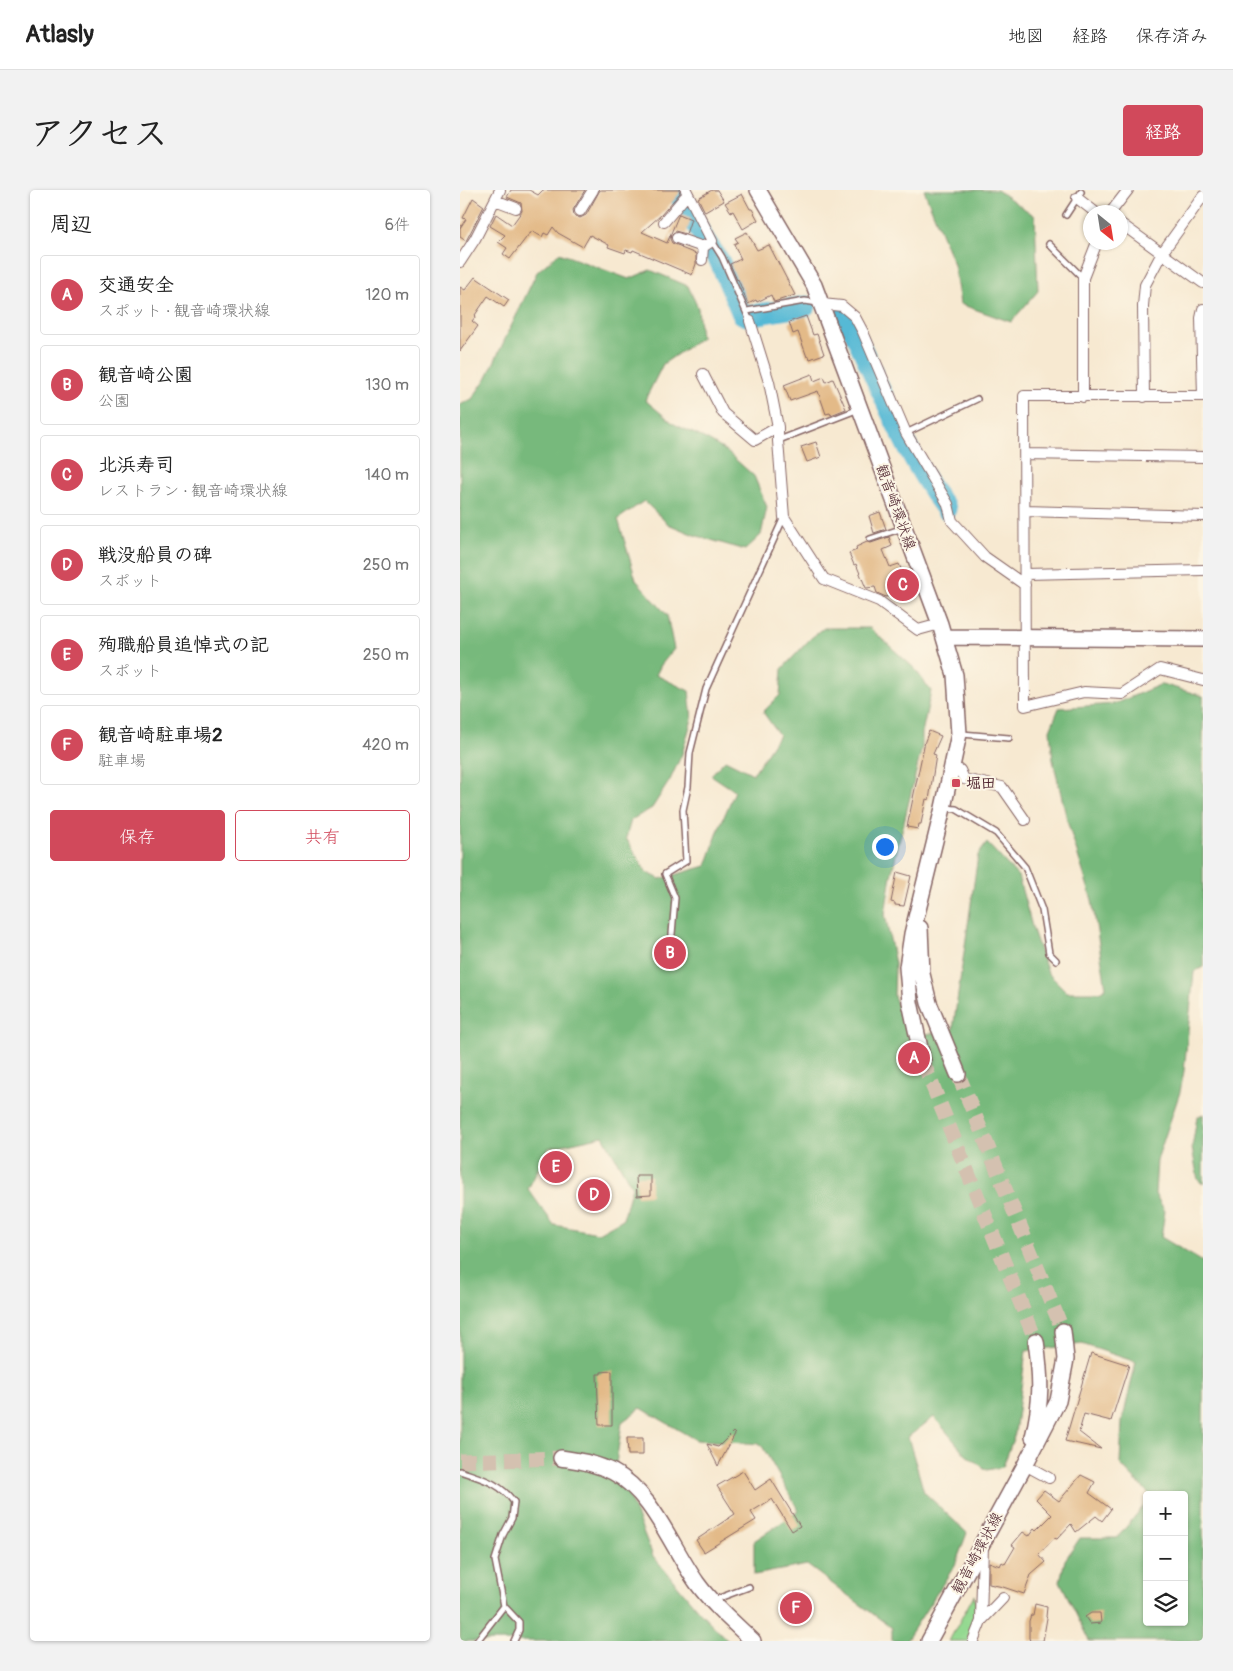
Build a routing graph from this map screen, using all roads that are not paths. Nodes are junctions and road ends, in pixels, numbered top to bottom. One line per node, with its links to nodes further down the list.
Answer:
1 (594, 190): 11 (street)
2 (758, 190): 24 (main road, 観音崎環状線)
3 (1128, 190): 9 (street)
4 (496, 193): 10 (street); 21 (street)
5 (1079, 195): 8 (street); 12 (lane)
6 (1203, 196): 19 (street)
7 (685, 197): 13 (street); 16 (street)
8 (1088, 205)
9 (1116, 205)
10 (516, 208)
11 (580, 211)
12 (1066, 215)
13 (664, 222)
14 (1128, 229): 19 (street)
15 (677, 238): 16 (street)
16 (707, 244): 20 (street); 26 (lane)
17 (1049, 244): 22 (lane)
18 (1094, 250): 22 (street)
19 (1162, 253): 23 (street); 30 (street)
20 (702, 260)
21 (460, 262)
22 (1083, 278): 29 (street)
23 (1203, 283)
24 (822, 304): 26 (lane); 32 (main road, 観音崎環状線); 34 (street)
25 (1203, 310): 28 (street)
26 (749, 316): 33 (street)
27 (703, 374): 33 (street)
28 (1203, 396): 30 (street)
29 (1083, 397): 30 (street); 36 (street)
30 (1144, 397)
31 (977, 399): 34 (lane)
32 (860, 409): 35 (lane); 41 (main road, 観音崎環状線)
33 (778, 427): 35 (street)
34 (906, 434): 45 (street)
35 (778, 441): 40 (street)
36 (1025, 454): 37 (street); 38 (street)
37 (1203, 457)
38 (1025, 511): 39 (street); 44 (street)
39 (1203, 516)
40 (784, 517): 46 (street); 56 (lane)
41 (903, 528): 42 (lane); 46 (main road, 観音崎環状線)
42 (870, 539)
43 (1203, 570): 44 (street)
44 (1026, 574): 45 (street)
45 (1025, 585): 47 (street)
46 (942, 631): 47 (main road); 50 (main road, 観音崎環状線)
47 (1025, 637): 48 (main road); 49 (street)
48 (1203, 639)
49 (1203, 680)
50 (959, 734): 51 (lane); 52 (main road, 観音崎環状線)
51 (1009, 738)
52 (951, 769): 53 (main road, 観音崎環状線); 54 (street)
53 (943, 808): 55 (main road, 観音崎環状線); 57 (lane)
54 (1025, 820)
55 (921, 899): 58 (main road, 観音崎環状線); 59 (main road, 観音崎環状線)
56 (670, 958)
57 (1056, 960)
58 (923, 1062)
59 (958, 1074)
60 (1063, 1331): 63 (main road, 観音崎環状線)
61 (1036, 1341): 63 (main road, 観音崎環状線)
62 (561, 1458): 69 (main road)
63 (1025, 1465): 65 (street); 66 (main road, 観音崎環状線)
64 (460, 1471): 70 (lane)
65 (1049, 1478)
66 (983, 1541): 71 (street); 75 (main road, 観音崎環状線)
67 (749, 1587): 69 (lane)
68 (1003, 1598): 71 (street)
69 (712, 1601): 74 (main road)
70 (504, 1606): 72 (lane); 73 (lane)
71 (981, 1621): 76 (street)
72 (477, 1641)
73 (514, 1641)
74 (753, 1641)
75 (930, 1641)
76 (973, 1641)

